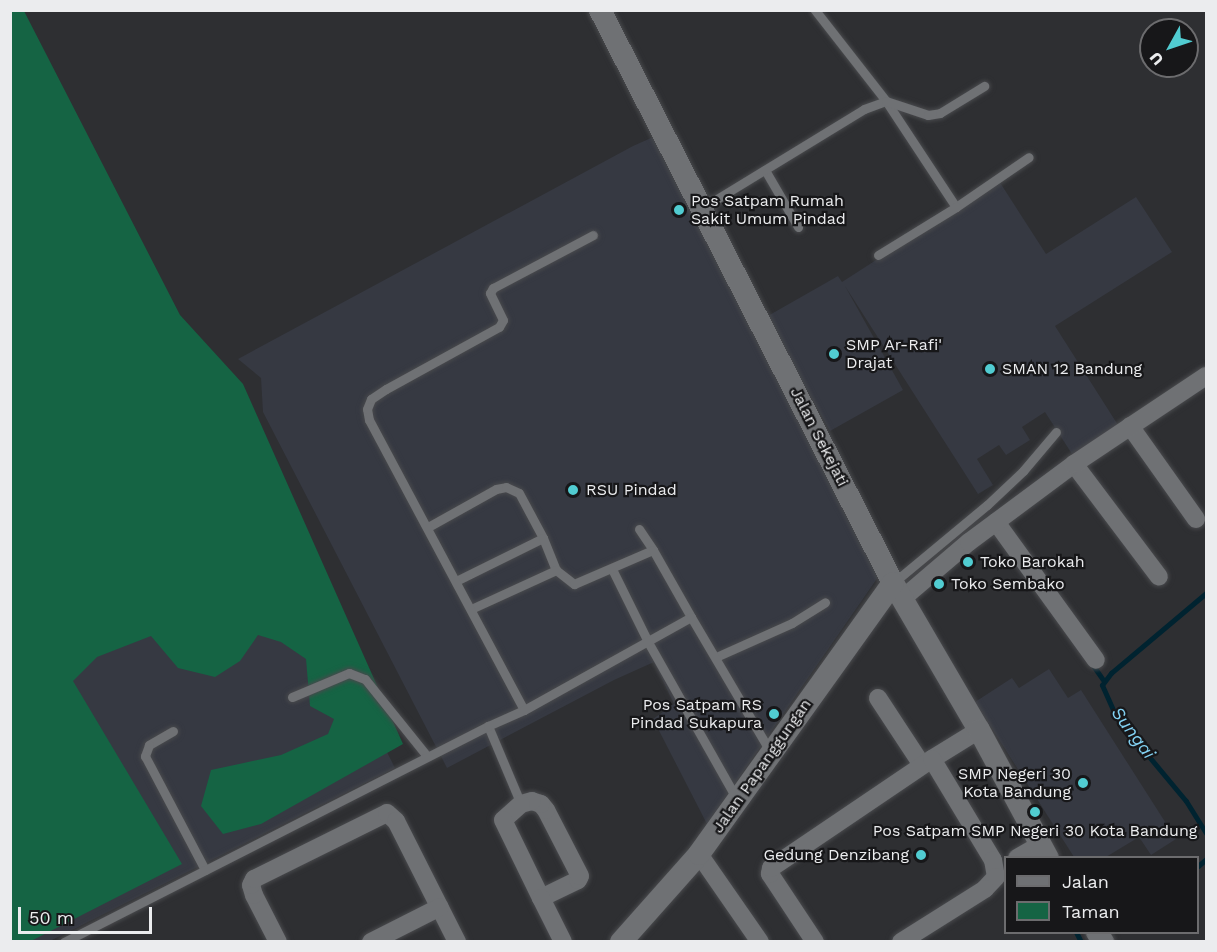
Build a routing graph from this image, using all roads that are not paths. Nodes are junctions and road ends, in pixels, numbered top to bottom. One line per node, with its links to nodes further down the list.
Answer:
1 (600, 10): 8 (street, Jalan Sekejati)
2 (815, 10): 4 (lane)
3 (984, 86): 4 (lane)
4 (886, 101): 6 (lane); 7 (lane)
5 (1029, 157): 7 (lane)
6 (765, 170): 8 (lane); 9 (lane)
7 (956, 207): 11 (lane)
8 (702, 208): 26 (street, Jalan Sekejati)
9 (798, 227)
10 (593, 235): 18 (lane)
11 (878, 255)
12 (1206, 376): 13 (street)
13 (1130, 426): 15 (street); 16 (street)
14 (1056, 432): 26 (lane)
15 (1074, 464): 17 (street); 24 (street)
16 (1196, 519)
17 (996, 522): 26 (street); 32 (street)
18 (428, 526): 20 (lane); 25 (lane)
19 (639, 529): 21 (lane)
20 (543, 538): 23 (lane); 25 (lane)
21 (653, 550): 22 (lane); 29 (lane)
22 (612, 569): 23 (lane); 30 (lane)
23 (556, 570): 28 (lane)
24 (1159, 577)
25 (456, 581): 28 (lane)
26 (898, 591): 37 (street, Jalan Sekejati); 39 (street, Jalan Papanggungan)
27 (825, 602): 31 (lane)
28 (471, 609): 35 (lane)
29 (691, 617): 30 (lane); 31 (lane)
30 (648, 642): 35 (lane); 42 (lane)
31 (716, 657): 39 (lane)
32 (1096, 660)
33 (292, 697): 40 (lane)
34 (878, 698): 41 (street)
35 (524, 710): 36 (lane)
36 (488, 726): 40 (lane); 43 (lane)
37 (979, 730): 41 (street); 44 (street, Jalan Sekejati)
38 (173, 731): 48 (lane)
39 (771, 752): 42 (street, Jalan Papanggungan)
40 (427, 756): 48 (lane)
41 (927, 762): 47 (street); 58 (street)
42 (737, 799): 45 (street, Jalan Papanggungan)
43 (521, 804): 49 (street); 49 (street)
44 (1044, 851): 46 (street)
45 (699, 854): 56 (street, Jalan Papanggungan); 57 (street)
46 (1025, 856)
47 (1001, 867): 59 (street)
48 (205, 870): 51 (lane)
49 (541, 898): 55 (street)
50 (440, 907): 52 (street); 53 (street); 54 (street)
51 (64, 942)
52 (278, 942)
53 (371, 942)
54 (457, 942)
55 (563, 942)
56 (621, 942)
57 (760, 942)
58 (815, 942)
59 (901, 942)

